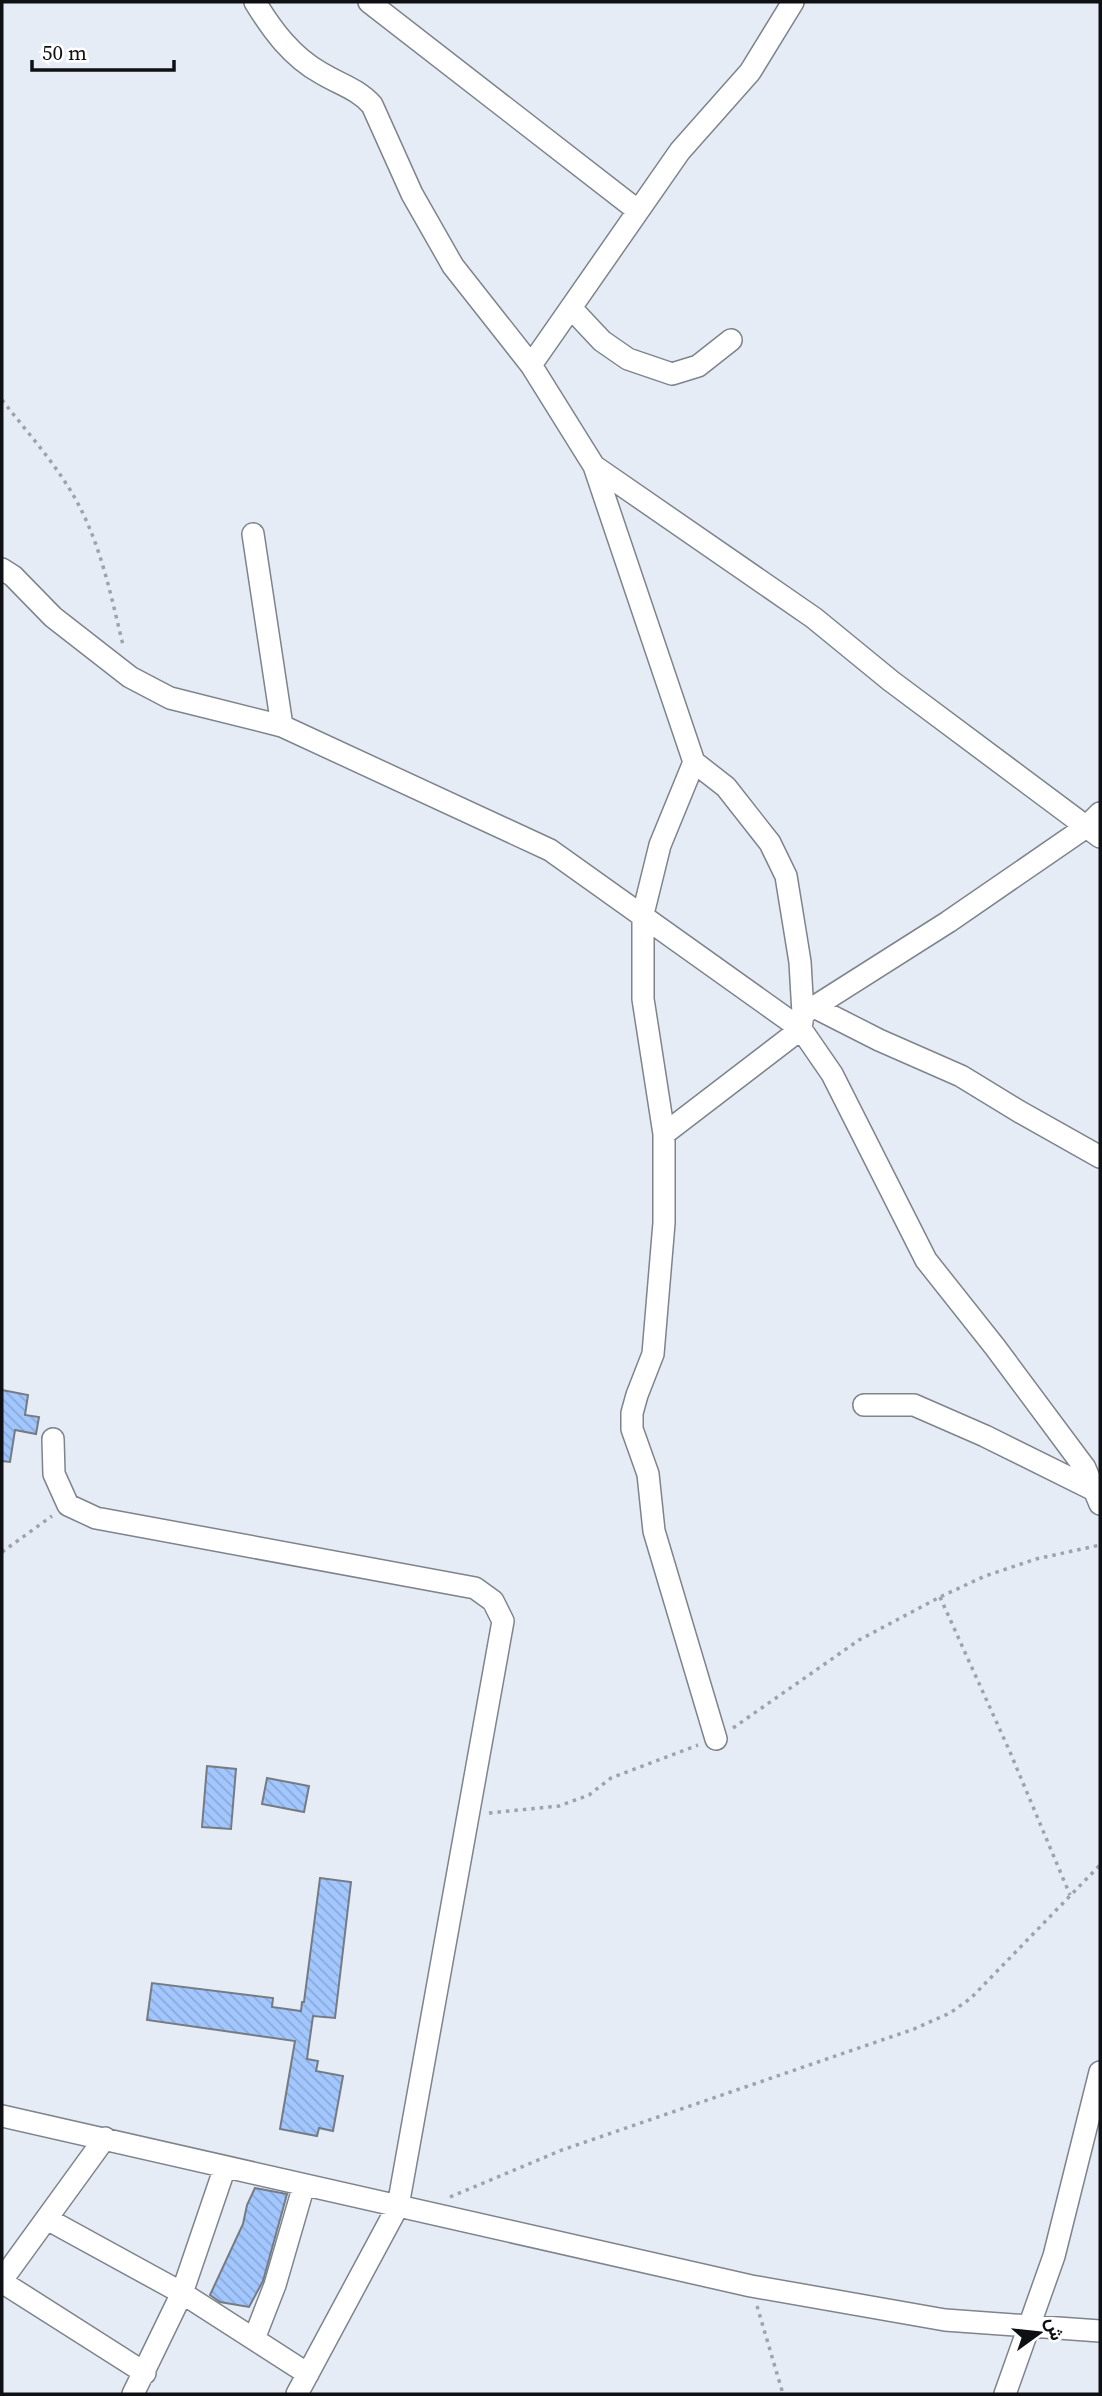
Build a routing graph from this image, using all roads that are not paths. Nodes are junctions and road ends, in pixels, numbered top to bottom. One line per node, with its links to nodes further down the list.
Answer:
1 (255, 2): 7 (street)
2 (369, 2): 4 (street)
3 (793, 2): 4 (street)
4 (637, 210): 5 (street)
5 (571, 309): 6 (street); 7 (street)
6 (731, 340)
7 (531, 365): 8 (street)
8 (594, 466): 12 (street); 13 (street)
9 (253, 534): 11 (street)
10 (2, 569): 11 (street)
11 (282, 726): 14 (street)
12 (694, 762): 14 (street); 15 (street)
13 (1095, 826): 15 (street)
14 (643, 914): 15 (street); 16 (street)
15 (806, 1016): 16 (street); 17 (street); 20 (street)
16 (664, 1134): 22 (street)
17 (1100, 1157)
18 (864, 1405): 21 (street)
19 (53, 1439): 28 (street)
20 (1093, 1463): 21 (street)
21 (1097, 1497)
22 (716, 1739)
23 (1100, 2072): 32 (street)
24 (2, 2116): 25 (street)
25 (105, 2138): 26 (street); 29 (street)
26 (225, 2167): 27 (street); 31 (street)
27 (304, 2185): 28 (street); 34 (street)
28 (398, 2206): 32 (street); 36 (street)
29 (47, 2218): 30 (street); 31 (street)
30 (2, 2281): 35 (street)
31 (182, 2293): 34 (street); 35 (street)
32 (1031, 2327): 33 (street); 39 (street)
33 (1100, 2330)
34 (254, 2339): 36 (street)
35 (145, 2373): 37 (street)
36 (308, 2374): 38 (street)
37 (133, 2394)
38 (297, 2394)
39 (1005, 2394)

